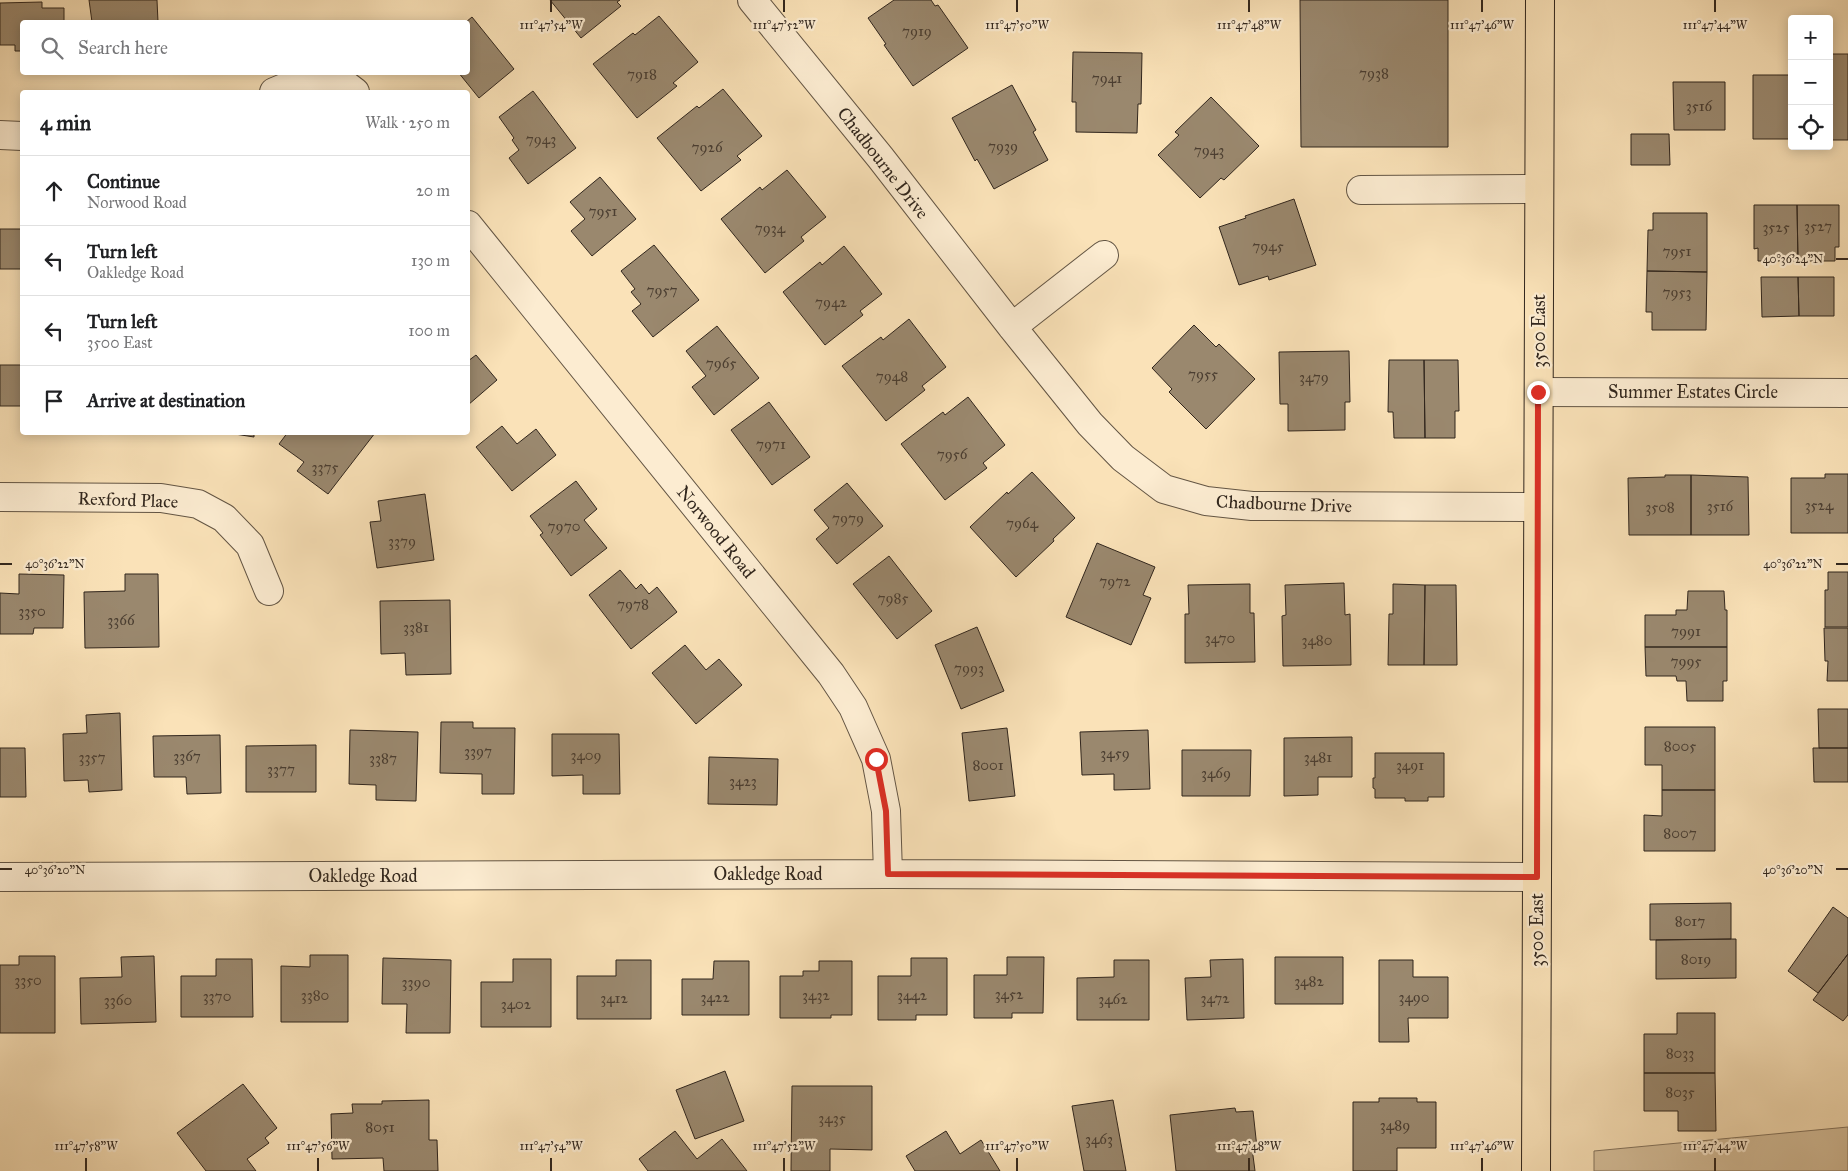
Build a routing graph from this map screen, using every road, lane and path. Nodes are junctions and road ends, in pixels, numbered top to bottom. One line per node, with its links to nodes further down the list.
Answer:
1 (752, 0): 11 (street, Chadbourne Drive)
2 (1540, 0): 7 (main road, 3500 East)
3 (279, 90): 4 (street)
4 (352, 90)
5 (0, 135): 6 (street)
6 (20, 136)
7 (1539, 189): 8 (street); 12 (main road, 3500 East)
8 (1360, 190)
9 (470, 227): 17 (street, Norwood Road)
10 (1104, 255): 11 (street)
11 (1012, 327): 15 (street, Chadbourne Drive)
12 (1538, 392): 13 (street, Summer Estates Circle); 15 (main road, 3500 East)
13 (1848, 393)
14 (0, 497): 16 (street, Rexford Place)
15 (1538, 507): 19 (main road, 3500 East)
16 (269, 591)
17 (888, 874): 18 (street, Oakledge Road); 19 (street, Oakledge Road)
18 (0, 877)
19 (1537, 877): 20 (main road, 3500 East)
20 (1536, 1171)

